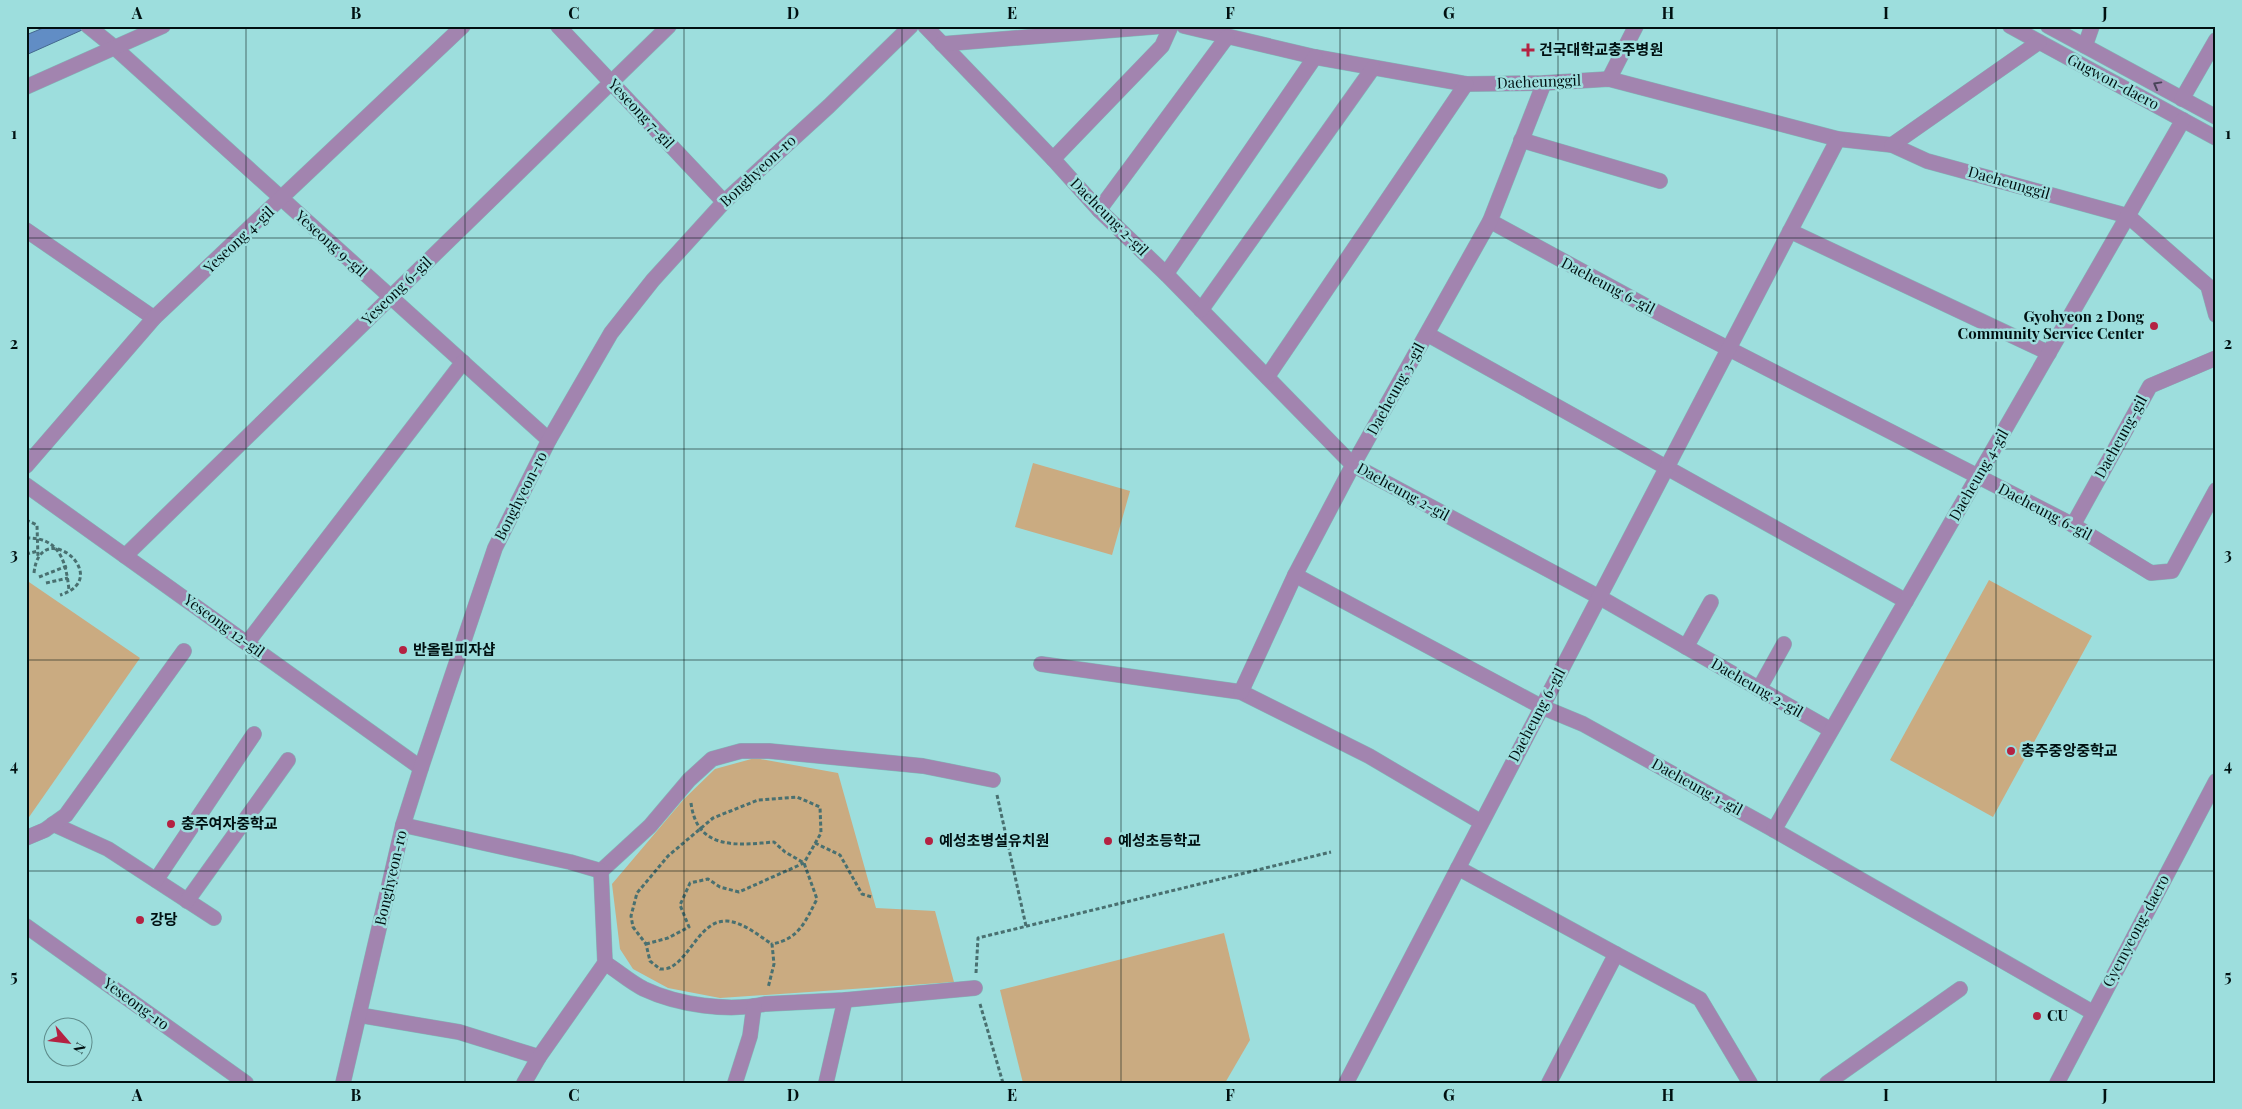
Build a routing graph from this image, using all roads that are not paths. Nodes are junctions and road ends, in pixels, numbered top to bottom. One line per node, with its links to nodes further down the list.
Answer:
1 (163, 26): 20 (street)
2 (464, 26): 37 (street, Yeseong 4-gil)
3 (558, 26): 24 (street, Yeseong 7-gil)
4 (669, 26): 24 (street, Yeseong 6-gil)
5 (911, 26): 38 (street, Bonghyeon-ro)
6 (925, 26): 18 (street, Daeheung 2-gil)
7 (1164, 26): 18 (street)
8 (1171, 26): 35 (street)
9 (1184, 26): 15 (street, Daeheunggil)
10 (1636, 26): 23 (street)
11 (2010, 26): 17 (street, Gugwon-daero)
12 (2048, 26): 19 (street, Gugwon-daero)
13 (2092, 26): 19 (street)
14 (94, 31): 20 (street, Yeseong 9-gil)
15 (1227, 37): 21 (street, Daeheunggil); 39 (street)
16 (2216, 40): 28 (street)
17 (2039, 42): 30 (street, Gugwon-daero); 34 (street)
18 (942, 44): 35 (street, Daeheung 2-gil)
19 (2084, 46): 28 (street, Gugwon-daero, one-way to 19)
20 (114, 47): 27 (street); 37 (street, Yeseong 9-gil)
21 (1314, 57): 22 (street, Daeheunggil); 44 (street)
22 (1373, 68): 26 (street, Daeheunggil); 46 (street)
23 (1609, 79): 25 (street, Daeheunggil); 32 (street, Daeheunggil)
24 (611, 83): 38 (street, Yeseong 7-gil); 45 (street, Yeseong 6-gil)
25 (1544, 83): 26 (street, Daeheunggil); 33 (street, Daeheung 3-gil)
26 (1466, 84): 54 (street)
27 (26, 87)
28 (2182, 99): 29 (street, Gugwon-daero)
29 (2216, 117)
30 (2183, 120): 31 (street, Gugwon-daero); 40 (street, Daeheung 4-gil)
31 (2216, 138)
32 (1838, 139): 34 (street, Daeheunggil); 43 (street, Daeheung 6-gil)
33 (1521, 140): 36 (street); 41 (street, Daeheung 3-gil)
34 (1892, 145): 40 (street, Daeheunggil)
35 (1054, 159): 39 (street, Daeheung 2-gil)
36 (1660, 181)
37 (283, 199): 45 (street, Yeseong 9-gil); 48 (street, Yeseong 4-gil)
38 (724, 202): 55 (street, Bonghyeon-ro)
39 (1098, 210): 44 (street, Daeheung 2-gil)
40 (2128, 216): 47 (street); 51 (street, Daeheung 4-gil)
41 (1490, 222): 49 (street, Daeheung 3-gil); 50 (street, Daeheung 6-gil)
42 (26, 230): 48 (street)
43 (1790, 231): 50 (street, Daeheung 6-gil); 51 (street)
44 (1166, 274): 46 (street, Daeheung 2-gil)
45 (390, 297): 53 (street, Yeseong 9-gil); 63 (street, Yeseong 6-gil)
46 (1201, 310): 54 (street, Daeheung 2-gil)
47 (2216, 315)
48 (154, 318): 57 (street, Yeseong 4-gil)
49 (1427, 334): 56 (street, Daeheung 3-gil); 58 (street)
50 (1728, 348): 58 (street, Daeheung 6-gil); 59 (street, Daeheung 6-gil)
51 (2049, 353): 59 (street, Daeheung 4-gil)
52 (2216, 358): 62 (street, Daeheung-gil)
53 (463, 362): 55 (street, Yeseong 9-gil); 68 (street)
54 (1267, 377): 56 (street, Daeheung 2-gil)
55 (549, 440): 79 (street, Bonghyeon-ro)
56 (1353, 465): 64 (street, Daeheung 3-gil); 65 (street, Daeheung 2-gil)
57 (26, 466)
58 (1666, 469): 65 (street, Daeheung 6-gil); 66 (street)
59 (1978, 476): 62 (street, Daeheung 6-gil); 66 (street, Daeheung 4-gil)
60 (26, 485): 63 (street, Yeseong 12-gil)
61 (2216, 490): 62 (street, Daeheung 6-gil)
62 (2073, 525)
63 (125, 556): 68 (street, Yeseong 12-gil)
64 (1295, 575): 74 (street, Daeheung 3-gil); 75 (street, Daeheung 1-gil)
65 (1598, 598): 70 (street, Daeheung 2-gil); 75 (street, Daeheung 6-gil)
66 (1906, 601): 76 (street, Daeheung 4-gil)
67 (1712, 602): 70 (street)
68 (247, 643): 79 (street, Yeseong 12-gil)
69 (1784, 644): 73 (street)
70 (1686, 647): 73 (street, Daeheung 2-gil)
71 (184, 651): 83 (street)
72 (1041, 664): 74 (street)
73 (1759, 689): 76 (street, Daeheung 2-gil)
74 (1241, 692): 82 (street)
75 (1542, 707): 82 (street, Daeheung 6-gil); 85 (street, Daeheung 1-gil)
76 (1831, 730): 85 (street, Daeheung 4-gil)
77 (254, 734): 89 (street)
78 (288, 760): 90 (street)
79 (421, 768): 84 (street, Bonghyeon-ro)
80 (993, 780): 88 (street)
81 (2216, 781): 99 (street, Gyemyeong-daero)
82 (1481, 822): 87 (street, Daeheung 6-gil)
83 (53, 824): 86 (street); 89 (street)
84 (403, 825): 88 (street); 100 (street, Bonghyeon-ro)
85 (1774, 830): 99 (street, Daeheung 1-gil)
86 (26, 838)
87 (1458, 868): 93 (street); 107 (street, Daeheung 6-gil)
88 (601, 871): 94 (street)
89 (156, 880): 90 (street)
90 (187, 901): 91 (street)
91 (214, 918)
92 (27, 927): 102 (street, Yeseong-ro)
93 (1616, 954): 108 (street); 109 (street)
94 (605, 963): 98 (street); 101 (street)
95 (975, 988): 97 (street)
96 (1960, 989): 110 (street)
97 (846, 1000): 98 (street); 106 (street)
98 (759, 1005): 105 (street)
99 (2092, 1012): 111 (street, Gyemyeong-daero)
100 (359, 1015): 101 (street); 103 (street, Bonghyeon-ro)
101 (539, 1057): 104 (street)
102 (246, 1083)
103 (344, 1083)
104 (524, 1083)
105 (735, 1083)
106 (826, 1083)
107 (1346, 1083)
108 (1549, 1083)
109 (1750, 1083)
110 (1827, 1083)
111 (2057, 1083)

